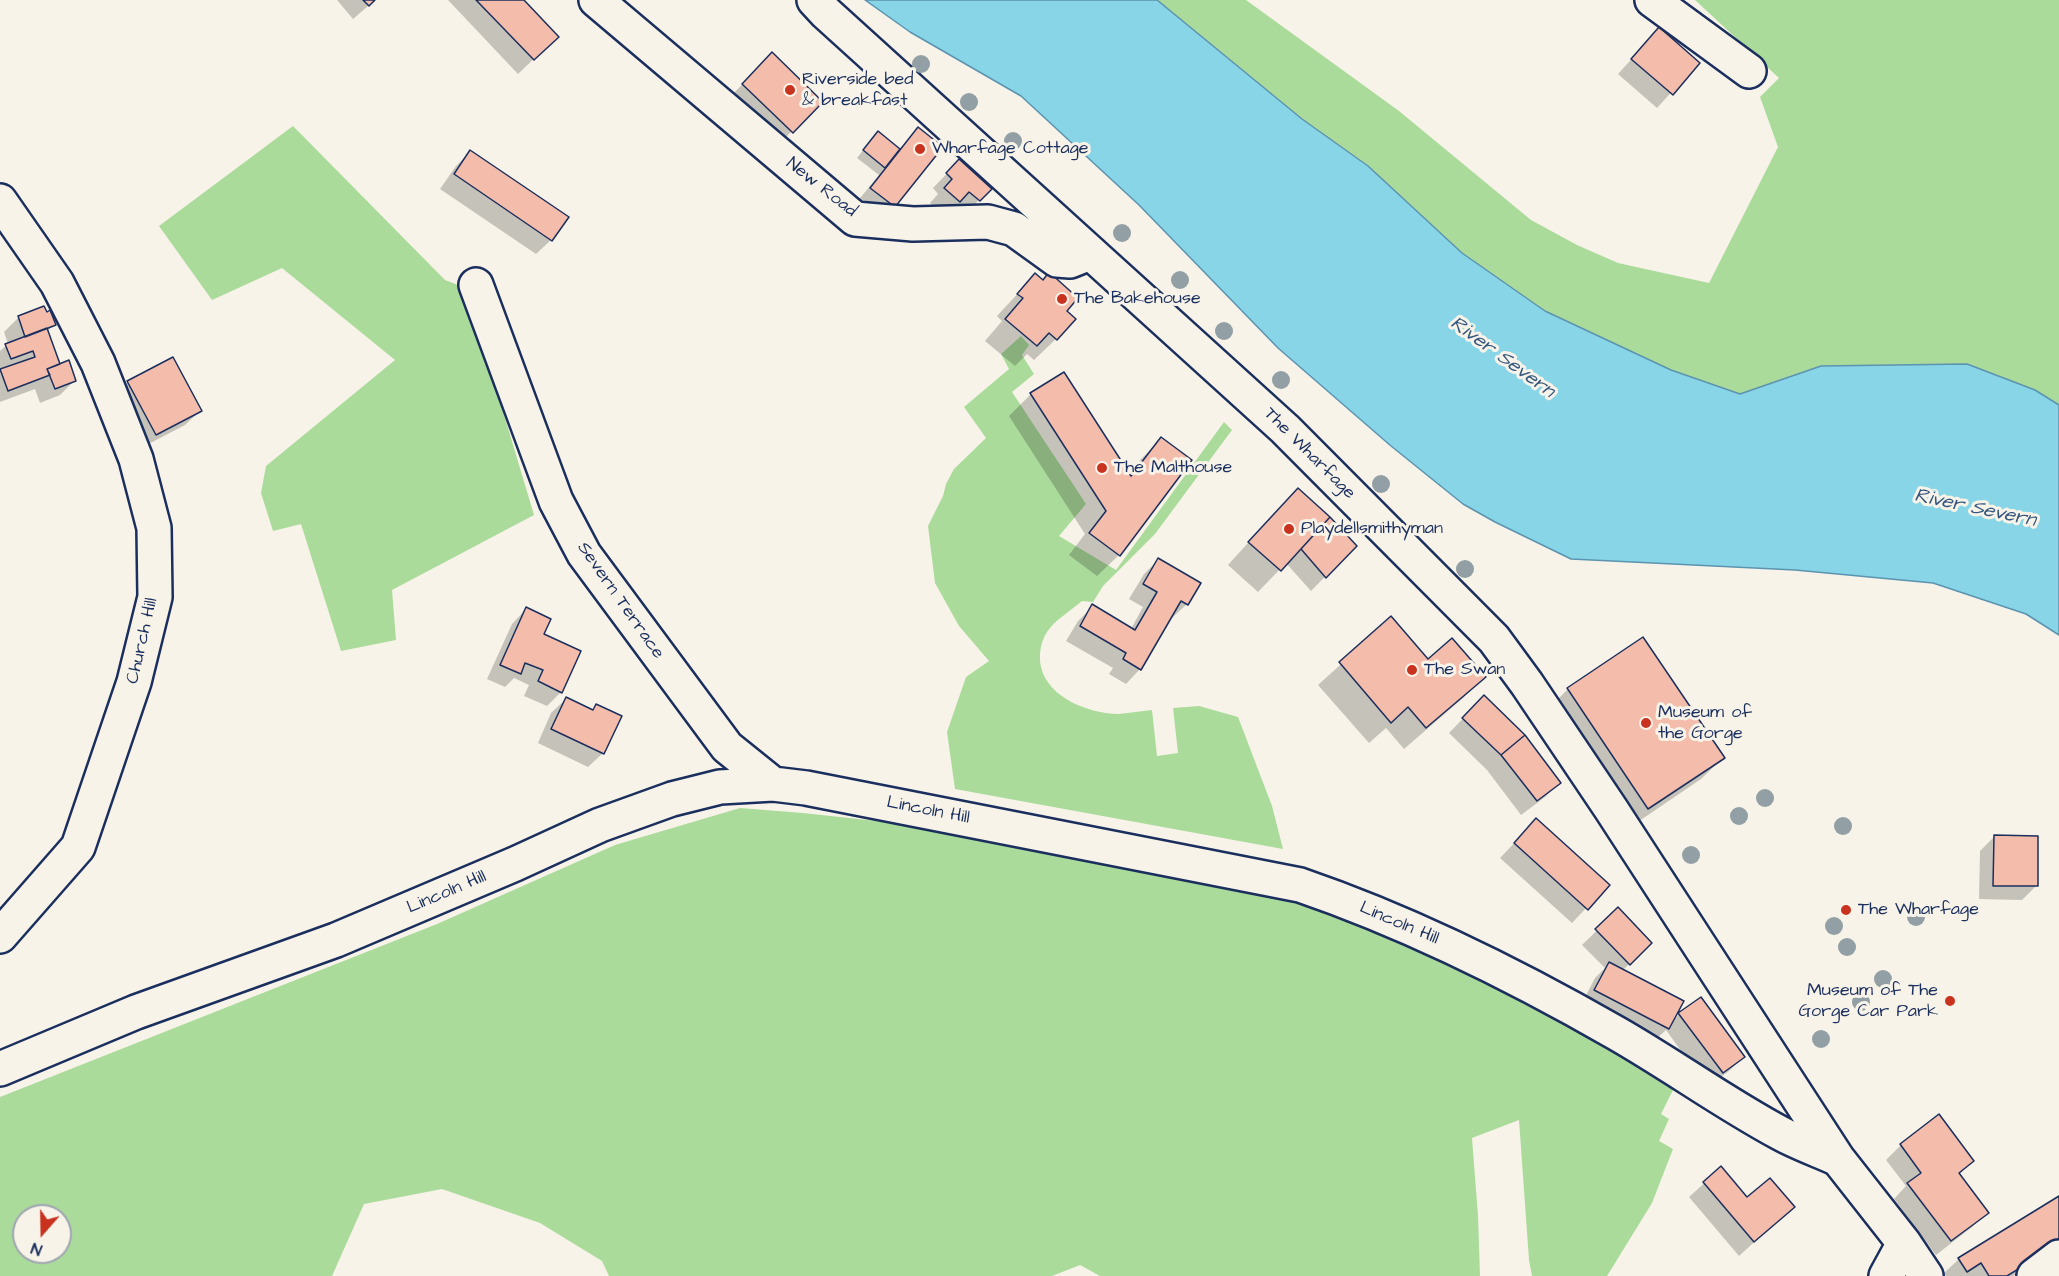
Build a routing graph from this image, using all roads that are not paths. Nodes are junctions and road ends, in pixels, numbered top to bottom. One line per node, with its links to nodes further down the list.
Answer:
1 (596, 0): 6 (street, New Road)
2 (814, 0): 6 (street, The Wharfage)
3 (1652, 0): 4 (street)
4 (1749, 71)
5 (0, 201): 9 (street, Church Hill)
6 (1090, 253): 11 (street, The Wharfage)
7 (477, 285): 8 (street, Severn Terrace)
8 (773, 784): 10 (street, Lincoln Hill); 11 (street, Lincoln Hill)
9 (0, 936)
10 (0, 1069)
11 (1838, 1159): 12 (street, The Wharfage)
12 (1904, 1243): 14 (street); 15 (street, The Wharfage)
13 (2059, 1257): 16 (street)
14 (1886, 1276)
15 (1926, 1276)
16 (2034, 1276)

